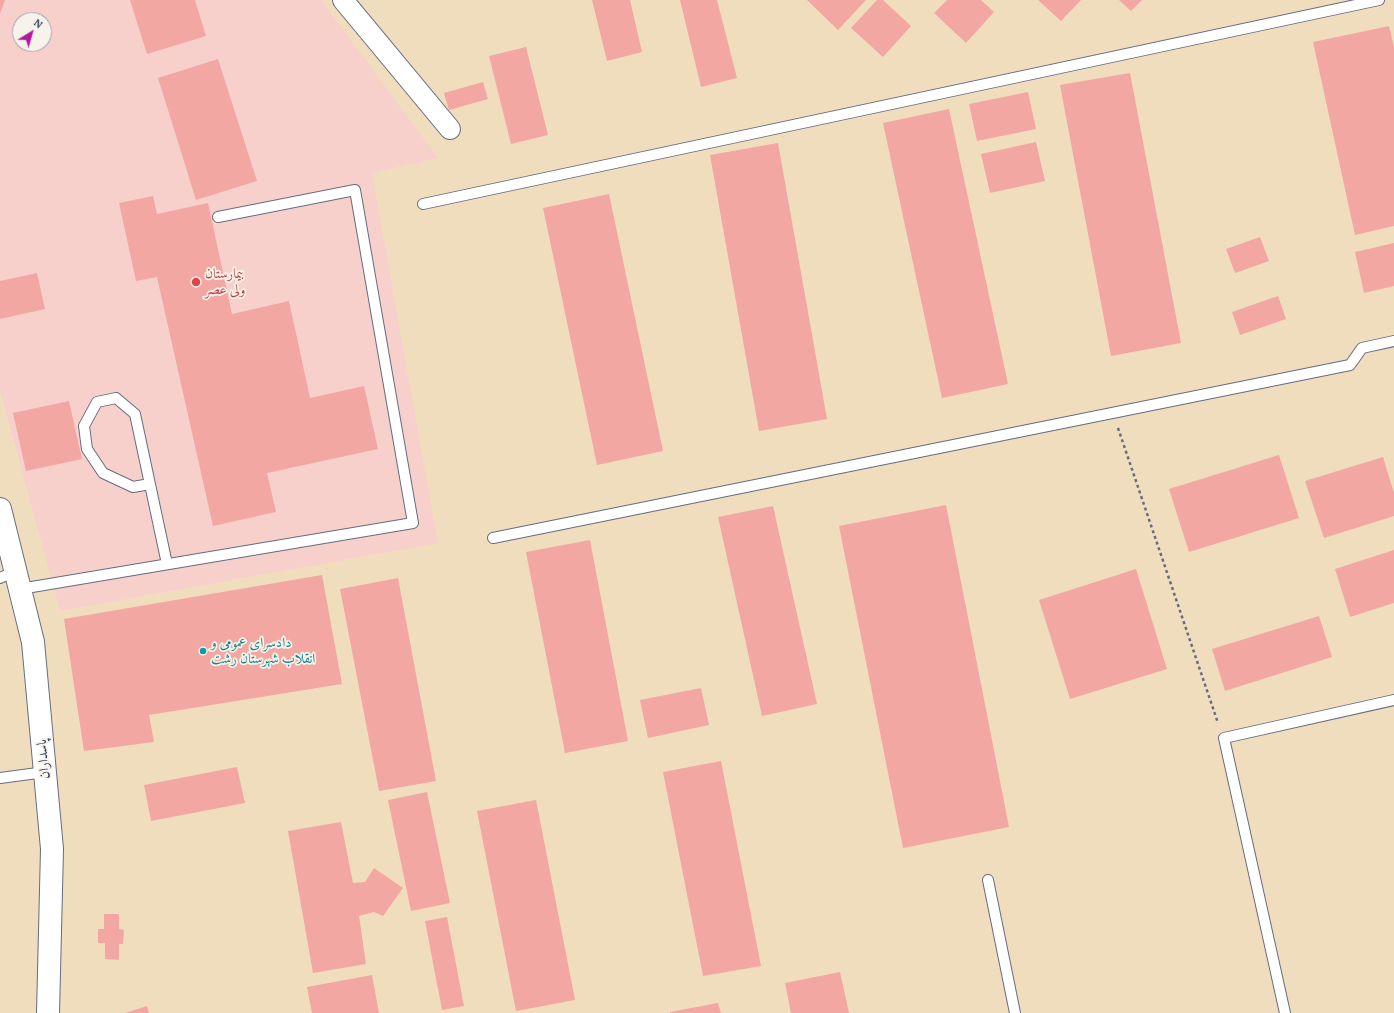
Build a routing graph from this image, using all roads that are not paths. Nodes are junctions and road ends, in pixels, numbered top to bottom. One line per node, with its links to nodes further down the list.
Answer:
1 (343, 0): 3 (street)
2 (1379, 0): 4 (lane)
3 (450, 129)
4 (423, 204)
5 (218, 217): 10 (lane)
6 (1394, 341): 9 (lane)
7 (150, 484): 7 (lane); 10 (lane)
8 (0, 509): 11 (main road, پاسداران)
9 (493, 538)
10 (167, 564): 11 (lane)
11 (12, 579): 13 (main road, پاسداران)
12 (1394, 700): 18 (lane)
13 (45, 772): 14 (lane); 16 (main road, پاسداران)
14 (0, 778)
15 (988, 880): 17 (lane)
16 (48, 1013)
17 (1015, 1013)
18 (1286, 1013)

